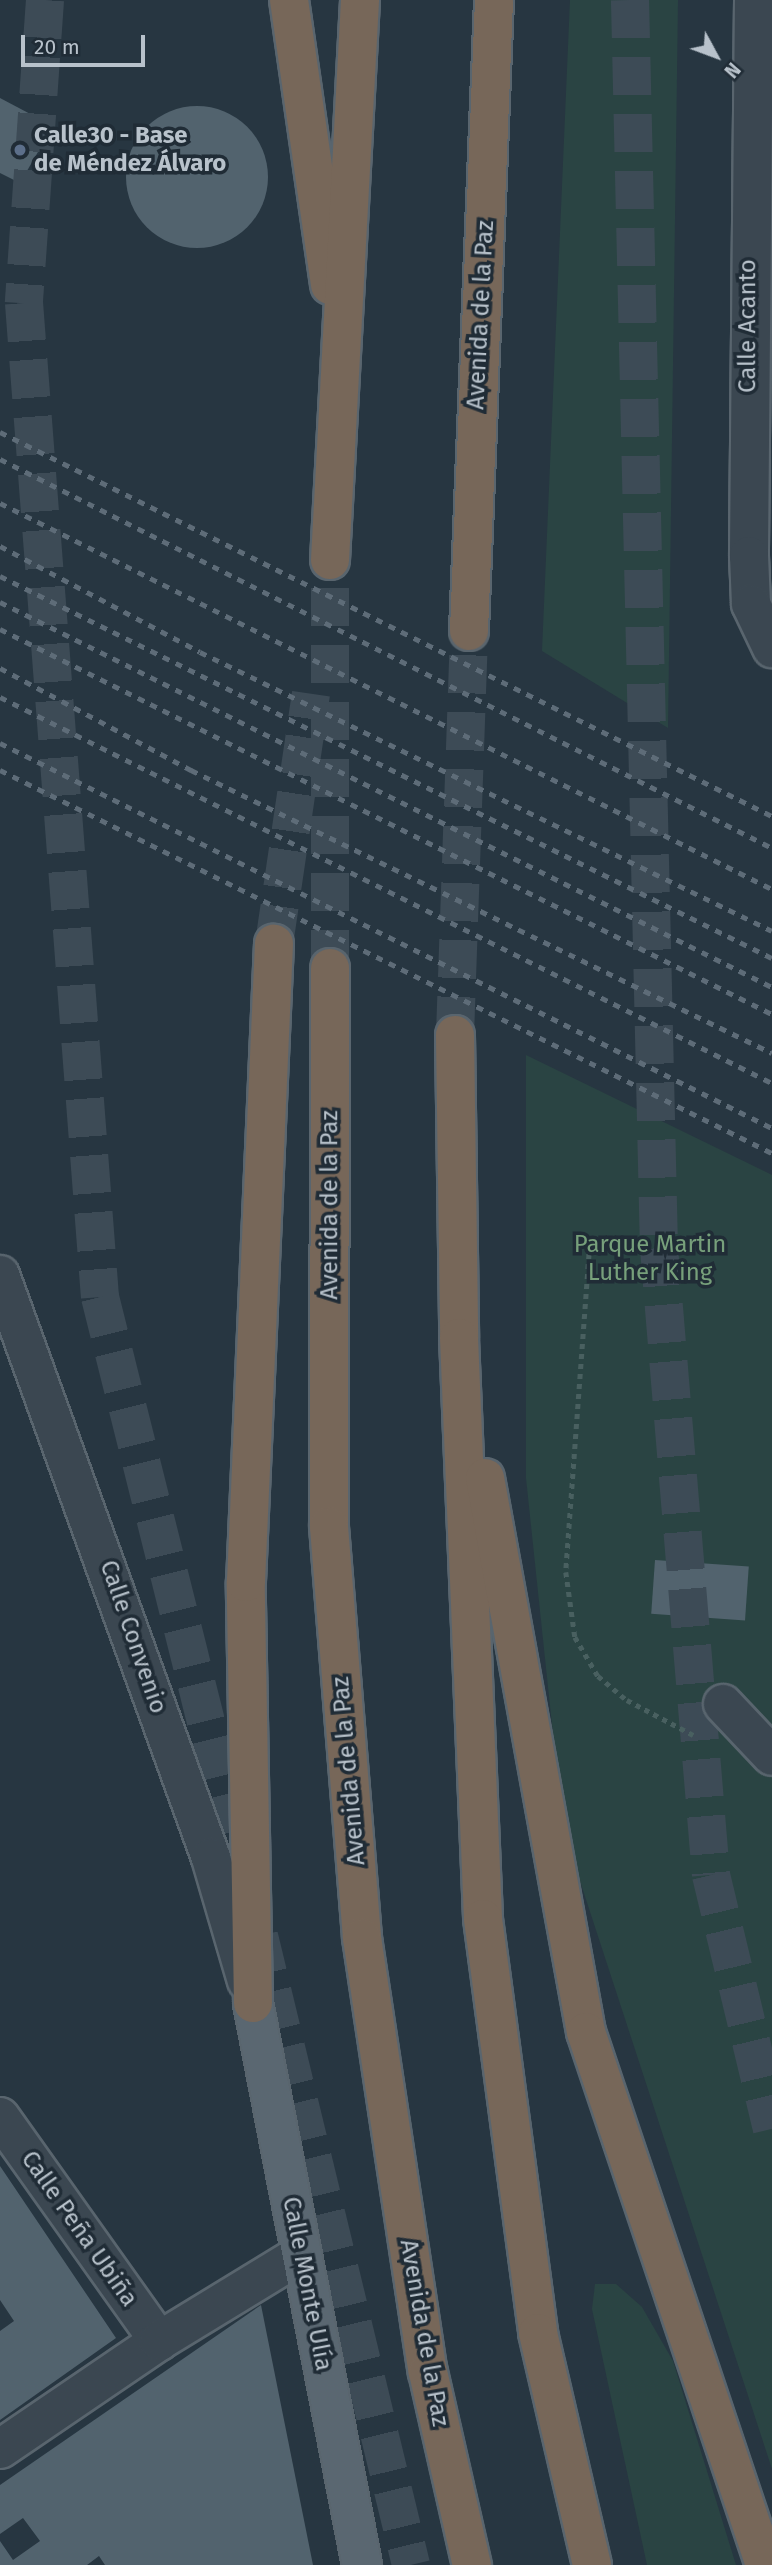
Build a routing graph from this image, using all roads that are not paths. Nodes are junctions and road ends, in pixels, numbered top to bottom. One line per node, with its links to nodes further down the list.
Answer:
1 (289, 0): 7 (highway)
2 (360, 0): 7 (highway)
3 (494, 0): 6 (highway, Avenida de la Paz)
4 (517, 0): 6 (highway)
5 (754, 0): 10 (street, Calle Acanto)
6 (495, 69): 9 (highway, Avenida de la Paz)
7 (343, 374): 8 (highway)
8 (330, 560)
9 (469, 631)
10 (772, 648)
11 (274, 944): 19 (highway)
12 (330, 968): 25 (highway, Avenida de la Paz)
13 (454, 1035): 16 (highway)
14 (0, 1275): 15 (street, Calle Convenio)
15 (11, 1329): 19 (street, Calle Convenio)
16 (459, 1338): 26 (highway); 27 (highway)
17 (723, 1704): 18 (street)
18 (772, 1756)
19 (253, 2003): 21 (main road, Calle Monte Ulía)
20 (1, 2122): 22 (street, Calle Peña Ubiña)
21 (300, 2255): 22 (street); 24 (main road, Calle Monte Ulía)
22 (159, 2341): 23 (street)
23 (0, 2449)
24 (362, 2565)
25 (472, 2565)
26 (592, 2565)
27 (765, 2565)

